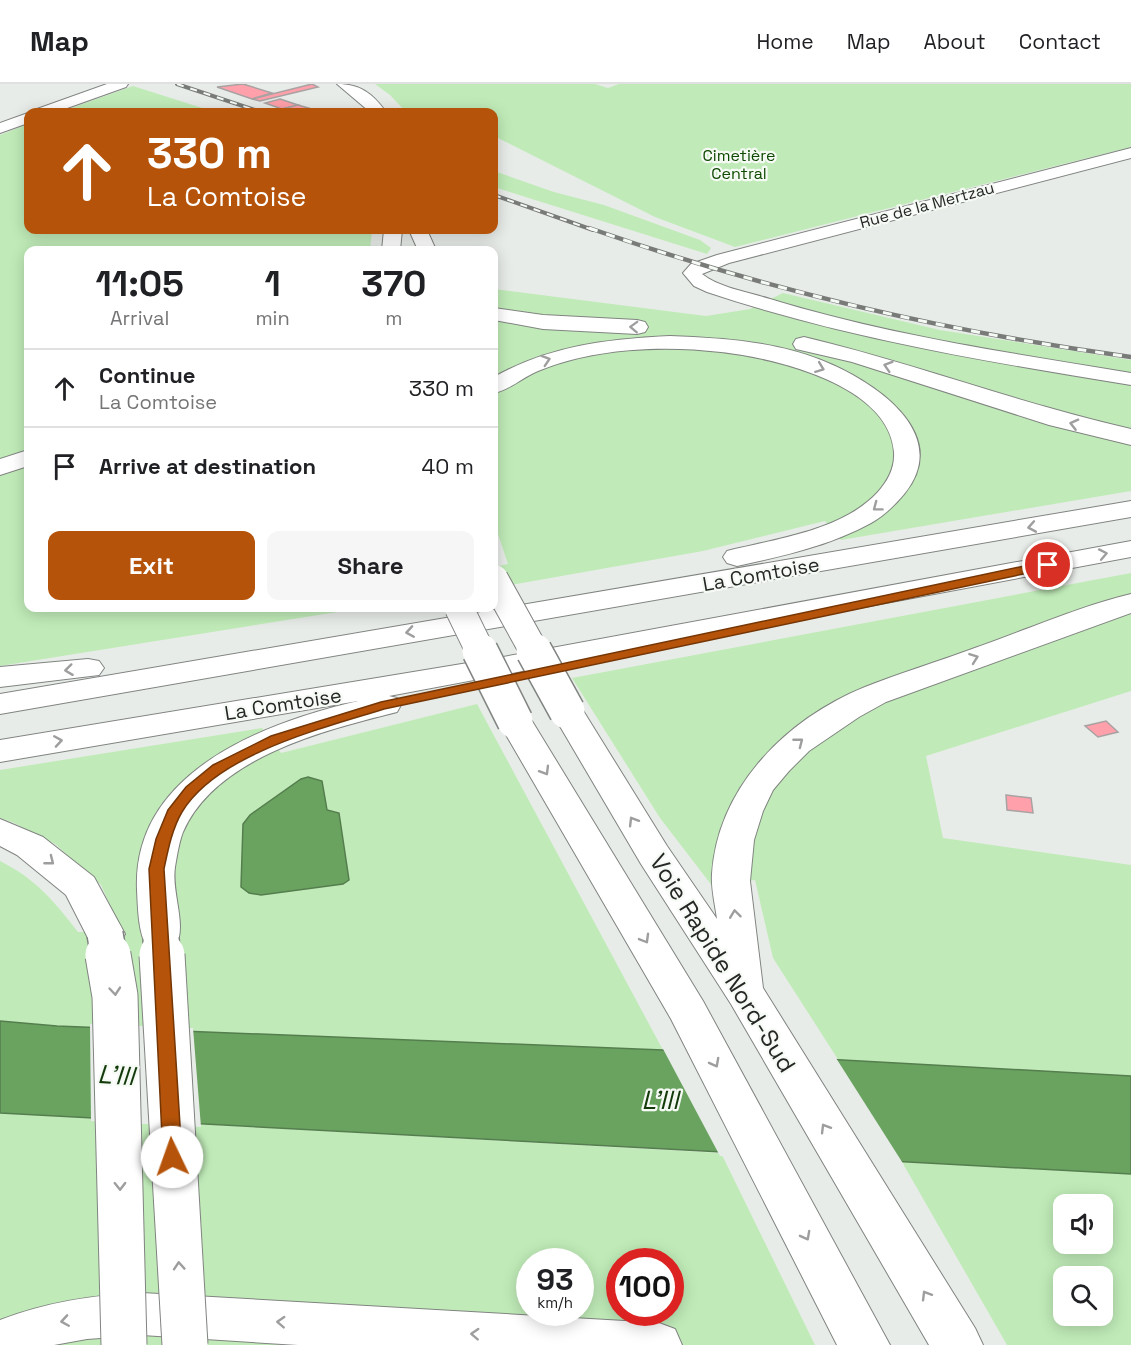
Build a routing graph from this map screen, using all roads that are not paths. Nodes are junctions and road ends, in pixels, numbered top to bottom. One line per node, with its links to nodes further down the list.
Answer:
1 (121, 84): 4 (main road)
2 (344, 84): 5 (main road)
3 (365, 84): 6 (main road)
4 (54, 108)
5 (374, 108)
6 (393, 108)
7 (24, 119): 8 (main road)
8 (0, 128)
9 (1131, 153): 11 (street, Rue de la Mertzau)
10 (498, 315): 13 (main road, one-way to 10)
11 (1131, 379)
12 (498, 384): 21 (main road, one-way to 21)
13 (1131, 437)
14 (24, 459): 15 (main road)
15 (0, 467)
16 (1131, 509): 22 (main road, La Comtoise, one-way to 22)
17 (1131, 549): 18 (main road, La Comtoise, one-way to 17)
18 (943, 585): 29 (main road, La Comtoise, one-way to 18); 34 (main road, one-way to 18, bridge)
19 (498, 586): 31 (main road, Voie Rapide Nord-Sud, one-way to 19, bridge)
20 (1131, 603): 31 (main road, one-way to 20)
21 (498, 609)
22 (498, 610)
23 (481, 612): 25 (main road, one-way to 25)
24 (487, 612): 25 (main road, La Comtoise, one-way to 25)
25 (456, 617): 26 (main road, La Comtoise, one-way to 26); 36 (main road, one-way to 36, bridge)
26 (368, 639): 27 (main road, one-way to 27); 28 (main road, La Comtoise)
27 (0, 676)
28 (0, 704)
29 (0, 751)
30 (0, 831): 33 (main road, one-way to 33, bridge)
31 (749, 1000): 37 (main road, Voie Rapide Nord-Sud, one-way to 31)
32 (0, 1344): 35 (street, one-way to 32)
33 (124, 1345)
34 (185, 1345)
35 (659, 1345)
36 (864, 1345)
37 (957, 1345)

